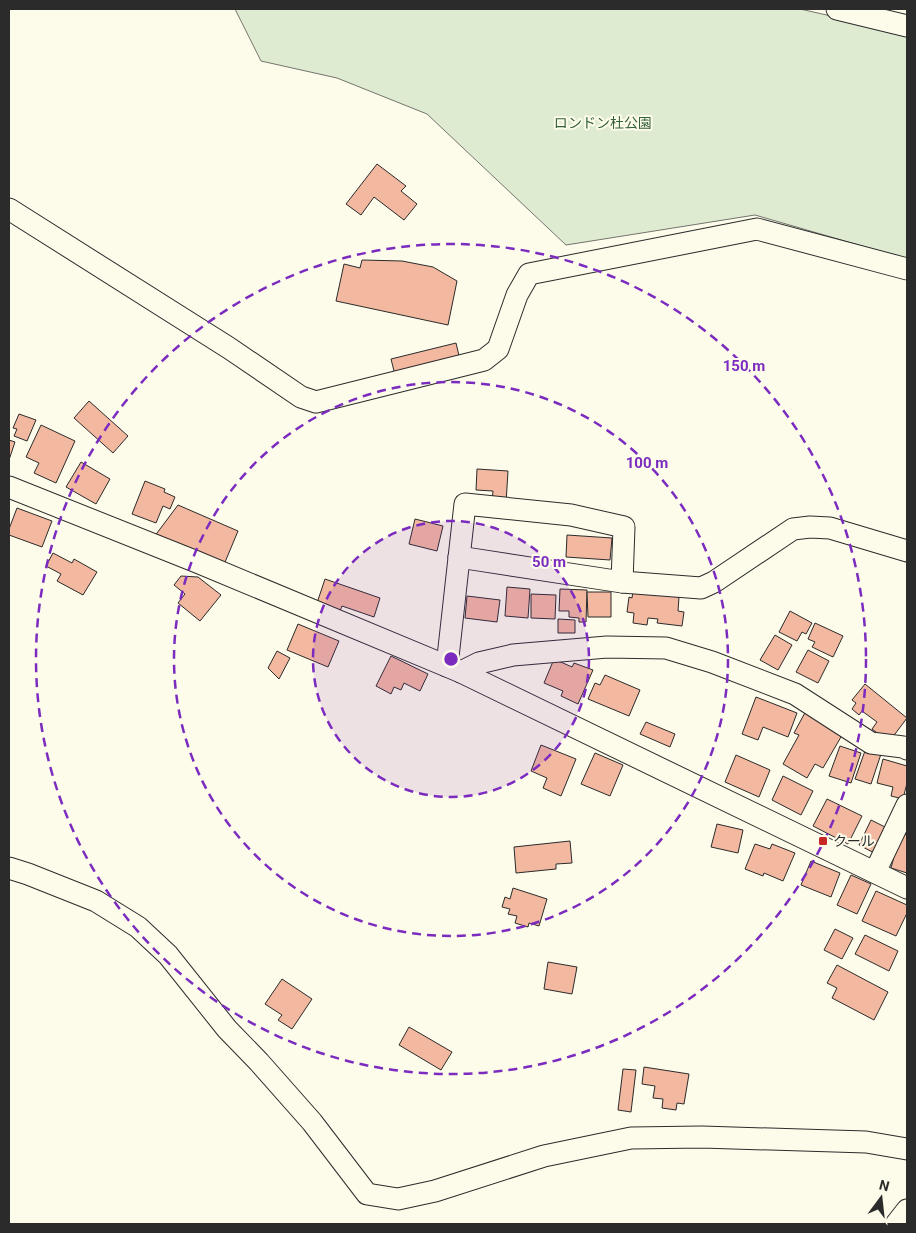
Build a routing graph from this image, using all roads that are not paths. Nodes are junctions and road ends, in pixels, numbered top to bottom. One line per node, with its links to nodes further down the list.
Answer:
1 (837, 9): 2 (street)
2 (907, 26)
3 (9, 209): 4 (street)
4 (907, 269)
5 (9, 487): 9 (street)
6 (907, 551): 8 (street)
7 (459, 558): 8 (street); 8 (street); 9 (street)
8 (622, 582)
9 (454, 669): 10 (street); 13 (street)
10 (907, 749)
11 (907, 805): 13 (street)
12 (9, 868): 15 (street)
13 (875, 872): 14 (street)
14 (907, 888)
15 (907, 1149)
16 (907, 1210): 17 (street)
17 (896, 1224)

